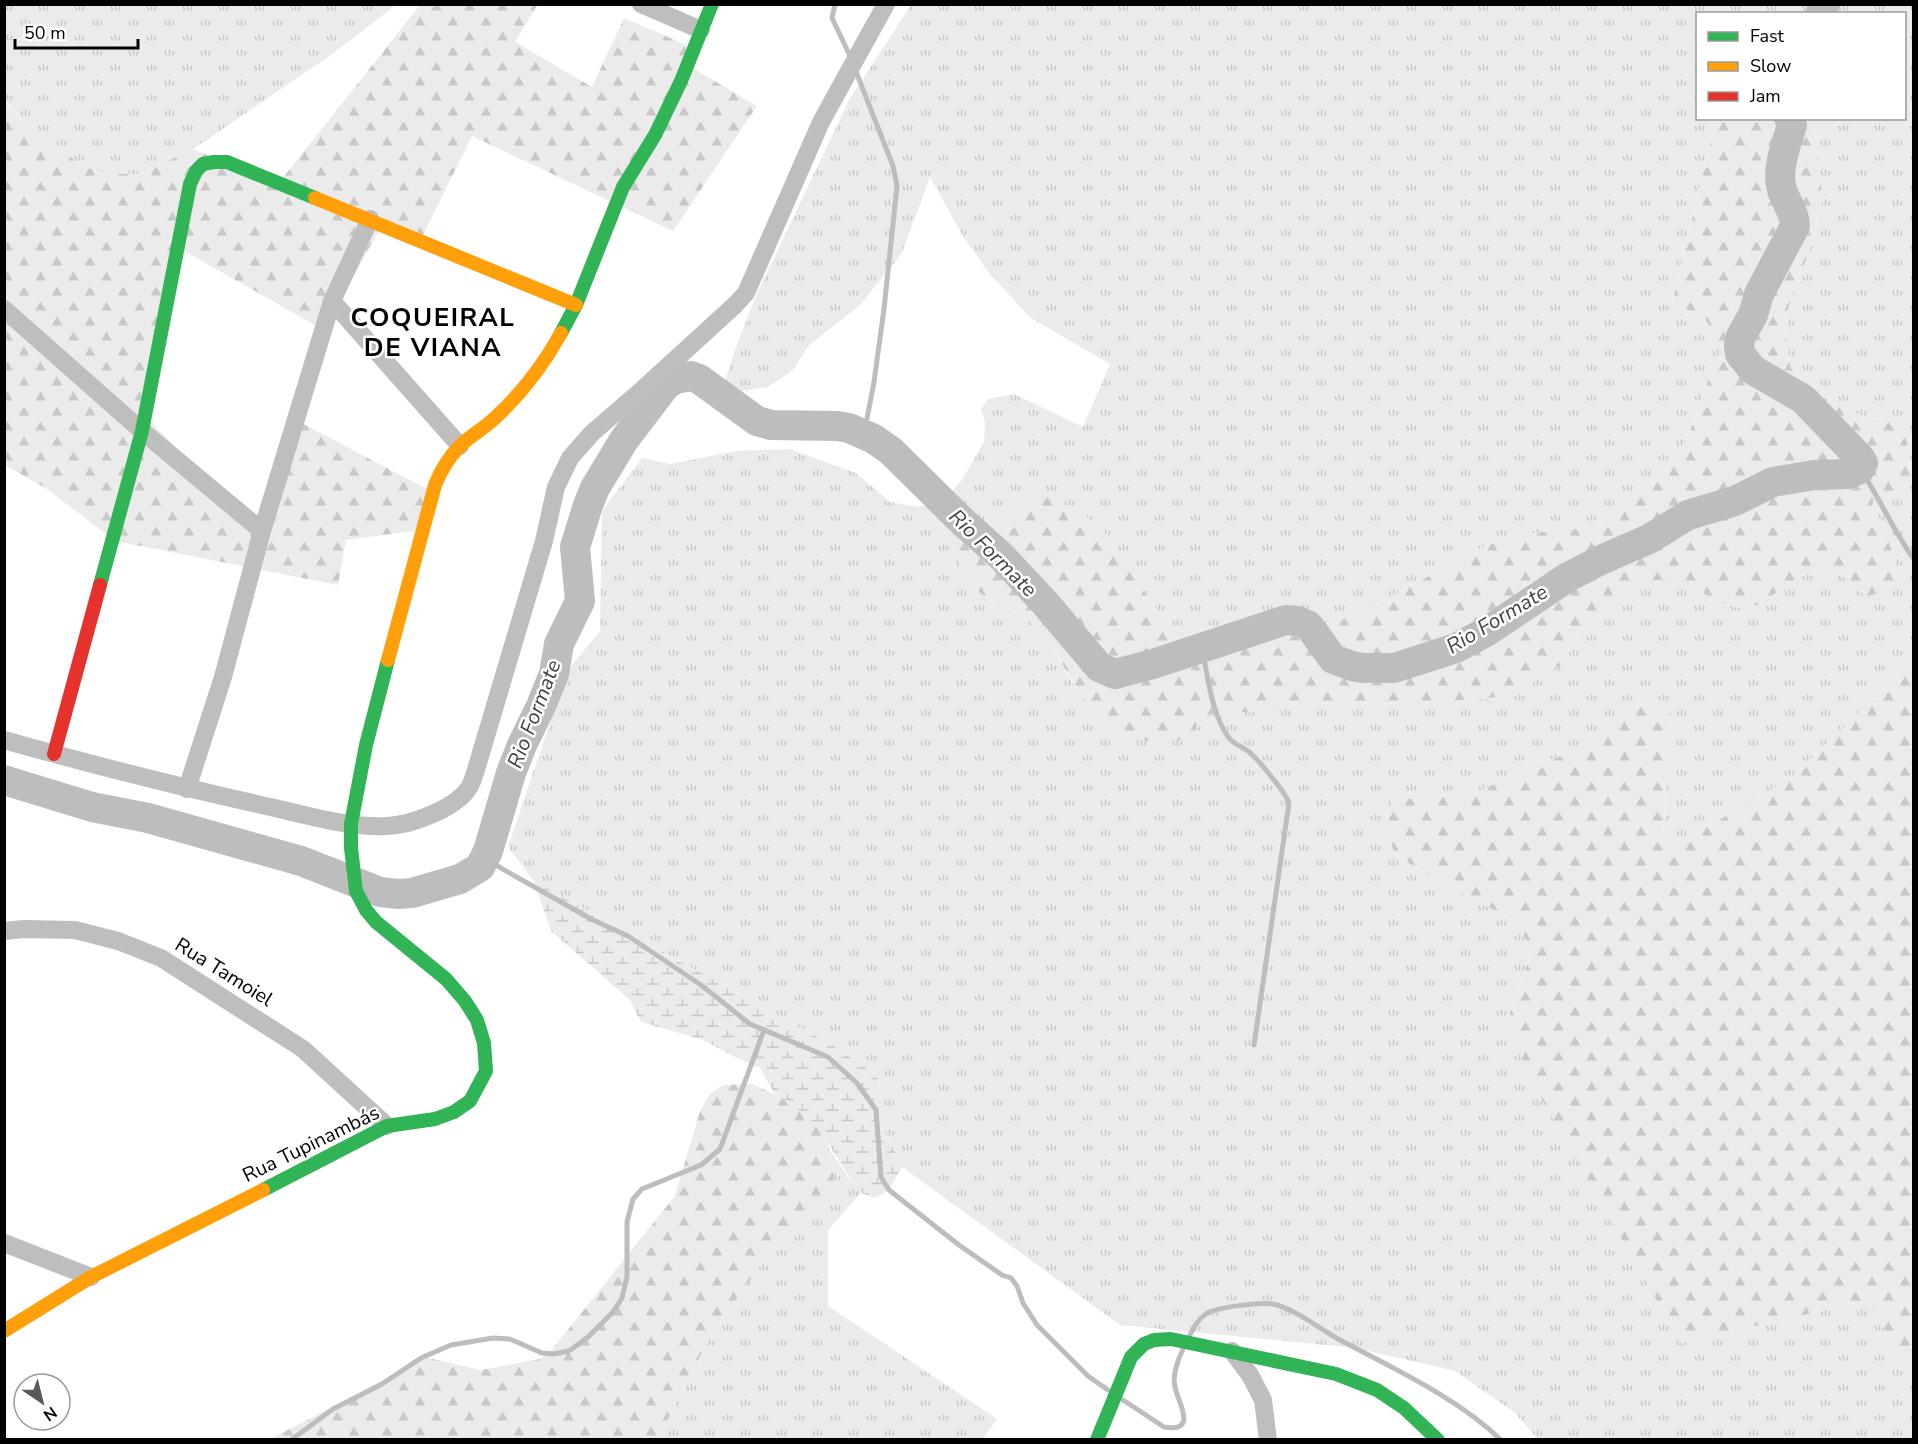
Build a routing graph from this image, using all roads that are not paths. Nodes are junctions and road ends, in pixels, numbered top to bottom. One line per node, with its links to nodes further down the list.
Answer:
1 (641, 4): 4 (street)
2 (712, 4): 4 (street)
3 (886, 4): 15 (street)
4 (701, 30): 7 (street)
5 (370, 219): 6 (street); 7 (street); 9 (street)
6 (332, 301): 10 (street); 11 (street)
7 (576, 304): 10 (street)
8 (4, 309): 9 (street)
9 (142, 431): 11 (street); 13 (street)
10 (460, 446): 15 (street)
11 (262, 531): 14 (street)
12 (4, 740): 13 (street)
13 (54, 754): 14 (street)
14 (187, 789): 15 (street)
15 (351, 824): 17 (street, Rua Tupinambás)
16 (4, 931): 17 (street, Rua Tamoiel)
17 (387, 1126): 19 (street, Rua Tupinambás)
18 (4, 1243): 19 (street)
19 (91, 1277): 20 (street, Rua Tupinambás)
20 (4, 1331)
21 (1232, 1351): 22 (street); 23 (street); 24 (street)
22 (1097, 1440)
23 (1268, 1440)
24 (1438, 1440)

